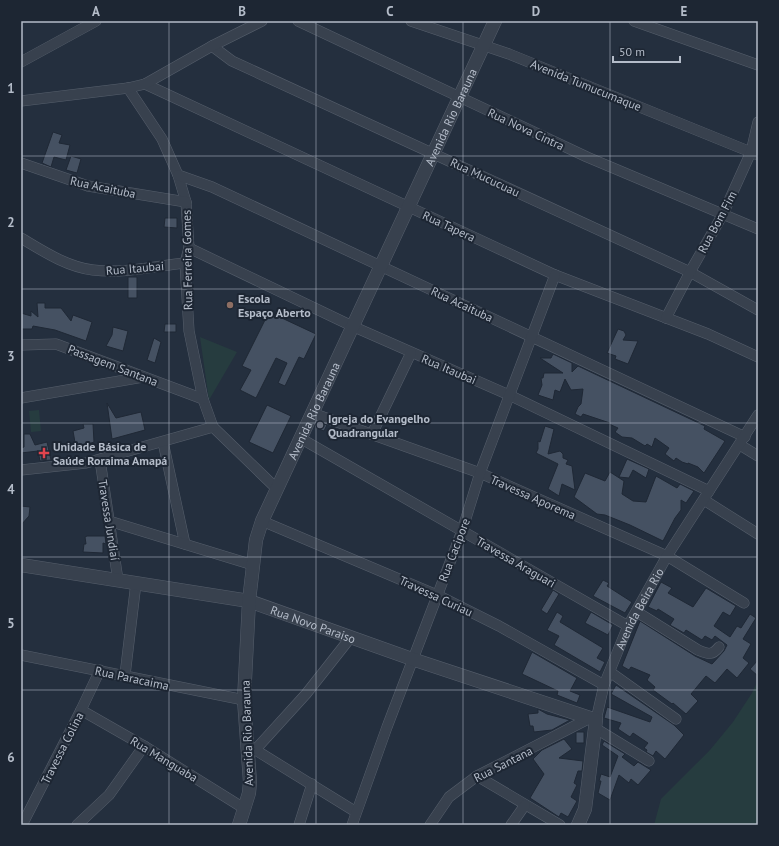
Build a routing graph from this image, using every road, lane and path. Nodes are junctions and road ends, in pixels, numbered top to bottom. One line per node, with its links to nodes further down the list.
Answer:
1 (80, 21): 8 (street)
2 (96, 21): 8 (street)
3 (262, 21): 10 (street)
4 (298, 21): 15 (street, Rua Nova Cintra)
5 (411, 21): 9 (street, Avenida Tumucumaque)
6 (495, 21): 9 (street, Avenida Rio Barauna)
7 (634, 21): 12 (street)
8 (76, 32): 11 (street)
9 (483, 44): 15 (street, Avenida Rio Barauna); 19 (street, Avenida Tumucumaque)
10 (212, 46): 13 (street); 18 (street, Rua Mucucuau)
11 (21, 62)
12 (758, 65)
13 (146, 84): 14 (street); 23 (street, Rua Tapera)
14 (128, 88): 16 (street); 21 (street, Rua Ferreira Gomes)
15 (459, 98): 18 (street, Avenida Rio Barauna); 24 (street, Rua Nova Cintra)
16 (22, 100)
17 (758, 122): 19 (street, Rua Bom Fim)
18 (433, 153): 23 (street, Avenida Rio Barauna); 30 (street, Rua Mucucuau)
19 (755, 153): 24 (street, Rua Bom Fim)
20 (21, 163): 22 (street, Rua Acaituba)
21 (178, 175): 22 (street, Rua Ferreira Gomes); 29 (street, Rua Acaituba)
22 (186, 202): 27 (street, Rua Ferreira Gomes)
23 (408, 207): 29 (street, Avenida Rio Barauna); 31 (street, Rua Tapera)
24 (723, 214): 25 (street, Rua Nova Cintra); 30 (street, Rua Bom Fim)
25 (758, 229)
26 (21, 238): 28 (street, Rua Itaubai)
27 (189, 248): 28 (street, Rua Ferreira Gomes); 34 (street, Rua Itaubai)
28 (185, 263): 42 (street, Rua Ferreira Gomes)
29 (381, 267): 34 (street, Avenida Rio Barauna); 35 (street, Rua Acaituba)
30 (690, 272): 32 (street, Rua Mucucuau); 33 (street, Rua Bom Fim)
31 (555, 274): 33 (street, Rua Tapera); 35 (street, Rua Cacipore)
32 (758, 310)
33 (666, 318): 38 (street, Rua Tapera)
34 (352, 326): 37 (street, Rua Itaubai); 43 (street, Avenida Rio Barauna)
35 (532, 336): 40 (street, Rua Cacipore); 48 (street, Rua Acaituba)
36 (21, 345): 39 (street, Passagem Santana)
37 (411, 353): 40 (street, Rua Itaubai); 46 (street)
38 (758, 357)
39 (143, 377): 41 (street); 42 (street, Passagem Santana)
40 (509, 395): 53 (street, Rua Cacipore); 55 (street, Rua Itaubai)
41 (21, 398)
42 (203, 399): 45 (street, Rua Ferreira Gomes)
43 (312, 413): 46 (street, Travessa Aporema); 47 (street, Avenida Rio Barauna)
44 (758, 415): 48 (street, Avenida Beira Rio)
45 (213, 427): 49 (street); 54 (street, Rua Ferreira Gomes)
46 (372, 434): 53 (street, Travessa Aporema)
47 (300, 438): 54 (street, Avenida Rio Barauna); 59 (street, Travessa Araguari)
48 (743, 441): 50 (street, Rua Acaituba); 55 (street, Avenida Beira Rio)
49 (163, 442): 51 (street); 61 (street)
50 (758, 456)
51 (100, 460): 52 (street); 57 (street, Travessa Jundiaí)
52 (21, 470)
53 (480, 473): 59 (street, Rua Cacipore); 62 (street, Travessa Aporema)
54 (277, 490): 58 (street, Avenida Rio Barauna)
55 (709, 491): 56 (street, Avenida Beira Rio)
56 (704, 500): 60 (street); 62 (street, Avenida Beira Rio)
57 (108, 521): 61 (street); 65 (street, Travessa Jundiaí)
58 (262, 521): 64 (street, Avenida Rio Barauna); 67 (street, Travessa Curiau)
59 (462, 531): 67 (street, Rua Cacipore); 71 (street, Travessa Araguari)
60 (758, 534)
61 (185, 544): 64 (street)
62 (667, 556): 69 (street, Travessa Aporema); 70 (street, Avenida Beira Rio)
63 (21, 565): 65 (street, Rua Novo Paraiso)
64 (253, 565): 68 (street, Avenida Rio Barauna)
65 (118, 580): 66 (street, Rua Novo Paraiso)
66 (136, 583): 68 (street, Rua Novo Paraiso); 78 (street)
67 (437, 594): 75 (street, Rua Cacipore); 79 (street, Travessa Curiau)
68 (249, 601): 72 (street, Rua Novo Paraiso); 80 (street, Avenida Rio Barauna)
69 (744, 603)
70 (637, 612): 71 (street, Avenida Beira Rio); 73 (street)
71 (628, 626): 77 (street, Avenida Beira Rio)
72 (351, 637): 75 (street, Rua Novo Paraiso); 85 (street)
73 (719, 648)
74 (21, 655): 76 (street, Rua Paracaima)
75 (412, 659): 83 (street, Rua Novo Paraiso); 91 (street, Rua Cacipore)
76 (100, 670): 78 (street, Rua Paracaima); 81 (street, Travessa Colina)
77 (610, 672): 79 (street, Avenida Beira Rio); 82 (street)
78 (125, 675): 80 (street, Rua Paracaima)
79 (604, 685): 83 (street, Avenida Beira Rio)
80 (244, 700): 85 (street, Avenida Rio Barauna)
81 (82, 710): 84 (street, Rua Manguaba); 92 (street, Travessa Colina)
82 (676, 719)
83 (594, 722): 86 (street); 87 (street, Rua Santana); 100 (street, Avenida Beira Rio)
84 (144, 746): 90 (street, Rua Manguaba); 93 (street)
85 (252, 748): 88 (street); 90 (street, Avenida Rio Barauna)
86 (649, 761)
87 (477, 776): 89 (street); 97 (street, Rua Santana)
88 (312, 784): 91 (street); 95 (street)
89 (525, 805): 98 (street); 99 (street)
90 (245, 809): 94 (street, Avenida Rio Barauna)
91 (356, 812): 96 (street, Rua Cacipore)
92 (22, 825)
93 (77, 825)
94 (239, 825)
95 (299, 825)
96 (352, 825)
97 (430, 825)
98 (511, 825)
99 (560, 825)
100 (578, 825)

